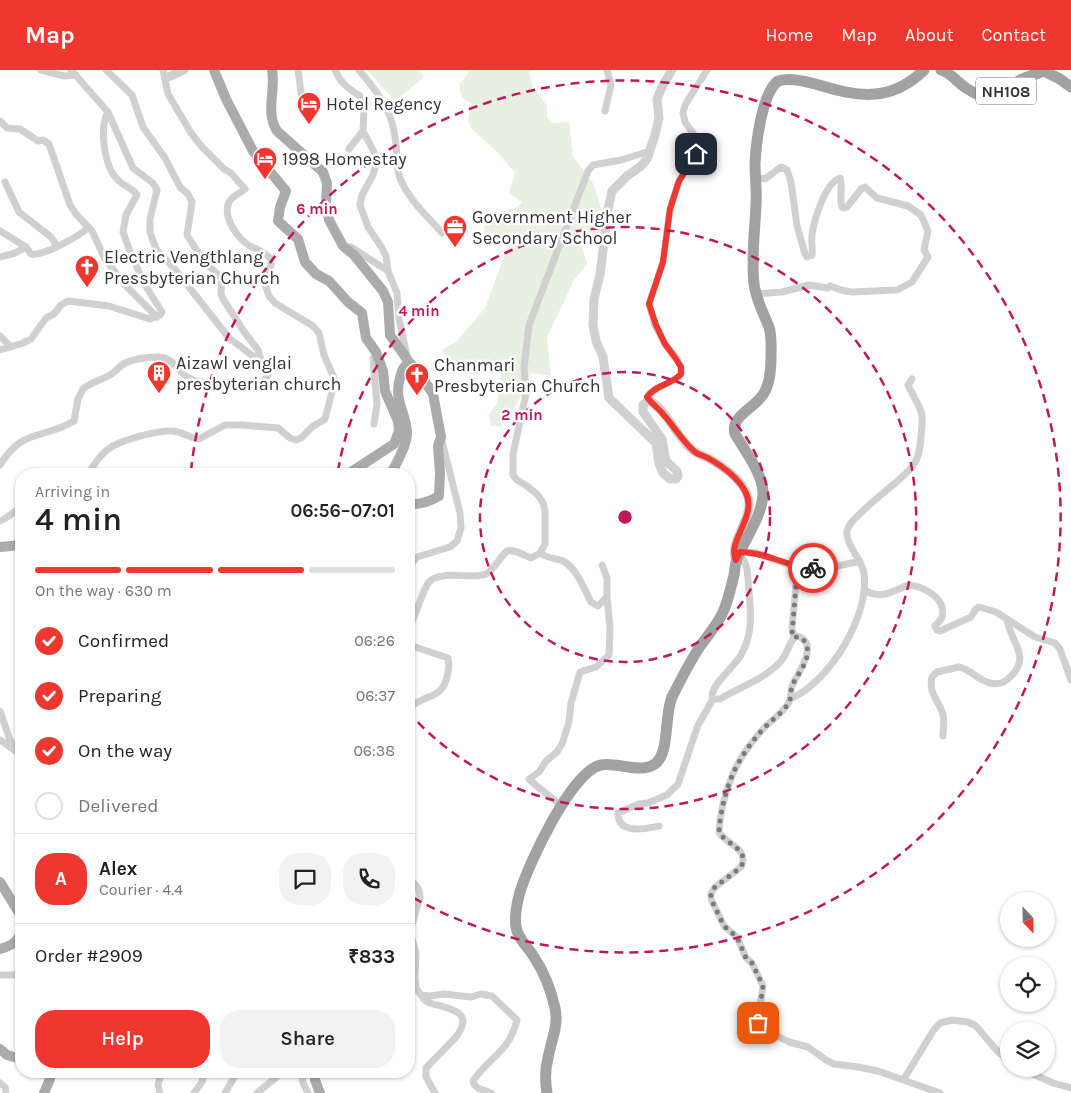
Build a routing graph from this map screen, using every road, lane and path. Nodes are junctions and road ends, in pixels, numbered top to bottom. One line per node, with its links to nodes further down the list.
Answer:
1 (41, 70): 14 (street)
2 (106, 70): 41 (street)
3 (184, 70): 15 (street)
4 (214, 70): 39 (main road)
5 (272, 70): 31 (main road)
6 (298, 70): 17 (street)
7 (335, 70): 21 (street)
8 (359, 70): 28 (street)
9 (607, 70): 18 (street)
10 (672, 70): 23 (street)
11 (707, 70): 43 (street)
12 (924, 70): 24 (highway)
13 (941, 70): 16 (highway, NH108)
14 (74, 72): 19 (street)
15 (164, 74): 47 (street)
16 (1071, 88)
17 (305, 110)
18 (606, 111)
19 (108, 112): 35 (street); 41 (street)
20 (0, 121): 26 (street)
21 (363, 131): 22 (street); 33 (street)
22 (349, 149)
23 (650, 151): 43 (street); 55 (street)
24 (755, 173): 34 (highway); 34 (street)
25 (5, 182): 29 (street)
26 (89, 227): 29 (street); 35 (street)
27 (0, 231): 30 (street)
28 (442, 233)
29 (57, 246): 30 (street)
30 (26, 247): 32 (street)
31 (346, 248): 33 (street); 40 (main road)
32 (0, 257)
33 (388, 271): 40 (street)
34 (756, 294): 56 (highway)
35 (158, 317): 37 (street)
36 (0, 336): 37 (street)
37 (11, 347): 38 (street)
38 (0, 350)
39 (376, 352): 44 (street); 48 (main road)
40 (408, 360): 45 (main road); 49 (main road)
41 (262, 363): 46 (street)
42 (912, 379): 58 (street)
43 (649, 400): 56 (street)
44 (374, 424)
45 (441, 437): 50 (main road); 57 (street)
46 (0, 465)
47 (92, 468)
48 (357, 468)
49 (394, 468)
50 (415, 505)
51 (15, 511): 52 (street)
52 (0, 521)
53 (15, 546): 54 (main road)
54 (0, 547)
55 (540, 553): 62 (street); 63 (street)
56 (738, 556): 60 (street); 69 (street); 76 (highway)
57 (415, 559)
58 (860, 561): 60 (street); 61 (street)
59 (602, 564): 62 (street)
60 (821, 570): 65 (street)
61 (864, 590): 64 (street); 68 (street)
62 (607, 598): 76 (street)
63 (415, 616)
64 (1007, 619): 67 (street); 72 (street)
65 (794, 638): 68 (street); 69 (street)
66 (415, 647): 70 (street)
67 (1071, 680)
68 (792, 698): 101 (street)
69 (713, 699): 77 (street)
70 (415, 703)
71 (0, 711): 74 (street)
72 (943, 736)
73 (0, 740): 75 (street)
74 (15, 747)
75 (15, 751)
76 (561, 806): 114 (highway)
77 (659, 826)
78 (0, 882): 80 (main road)
79 (415, 884): 81 (street)
80 (15, 906)
81 (415, 914)
82 (15, 943): 83 (main road)
83 (0, 949)
84 (415, 949): 87 (street)
85 (0, 974): 86 (street)
86 (15, 974)
87 (415, 976)
88 (415, 976): 89 (street)
89 (421, 995): 112 (street); 113 (street)
90 (0, 1049): 92 (main road)
91 (1000, 1054): 101 (street)
92 (15, 1056)
93 (1040, 1077): 103 (street)
94 (50, 1078): 105 (main road)
95 (160, 1078): 106 (street)
96 (203, 1078): 107 (street)
97 (234, 1078): 108 (street)
98 (275, 1078): 109 (street)
99 (303, 1078): 110 (street)
100 (314, 1078): 111 (main road)
101 (904, 1079): 115 (street)
102 (0, 1083): 104 (street)
103 (1071, 1088)
104 (6, 1093)
105 (44, 1093)
106 (160, 1093)
107 (194, 1093)
108 (225, 1093)
109 (257, 1093)
110 (308, 1093)
111 (320, 1093)
112 (435, 1093)
113 (490, 1093)
114 (547, 1093)
115 (940, 1093)

